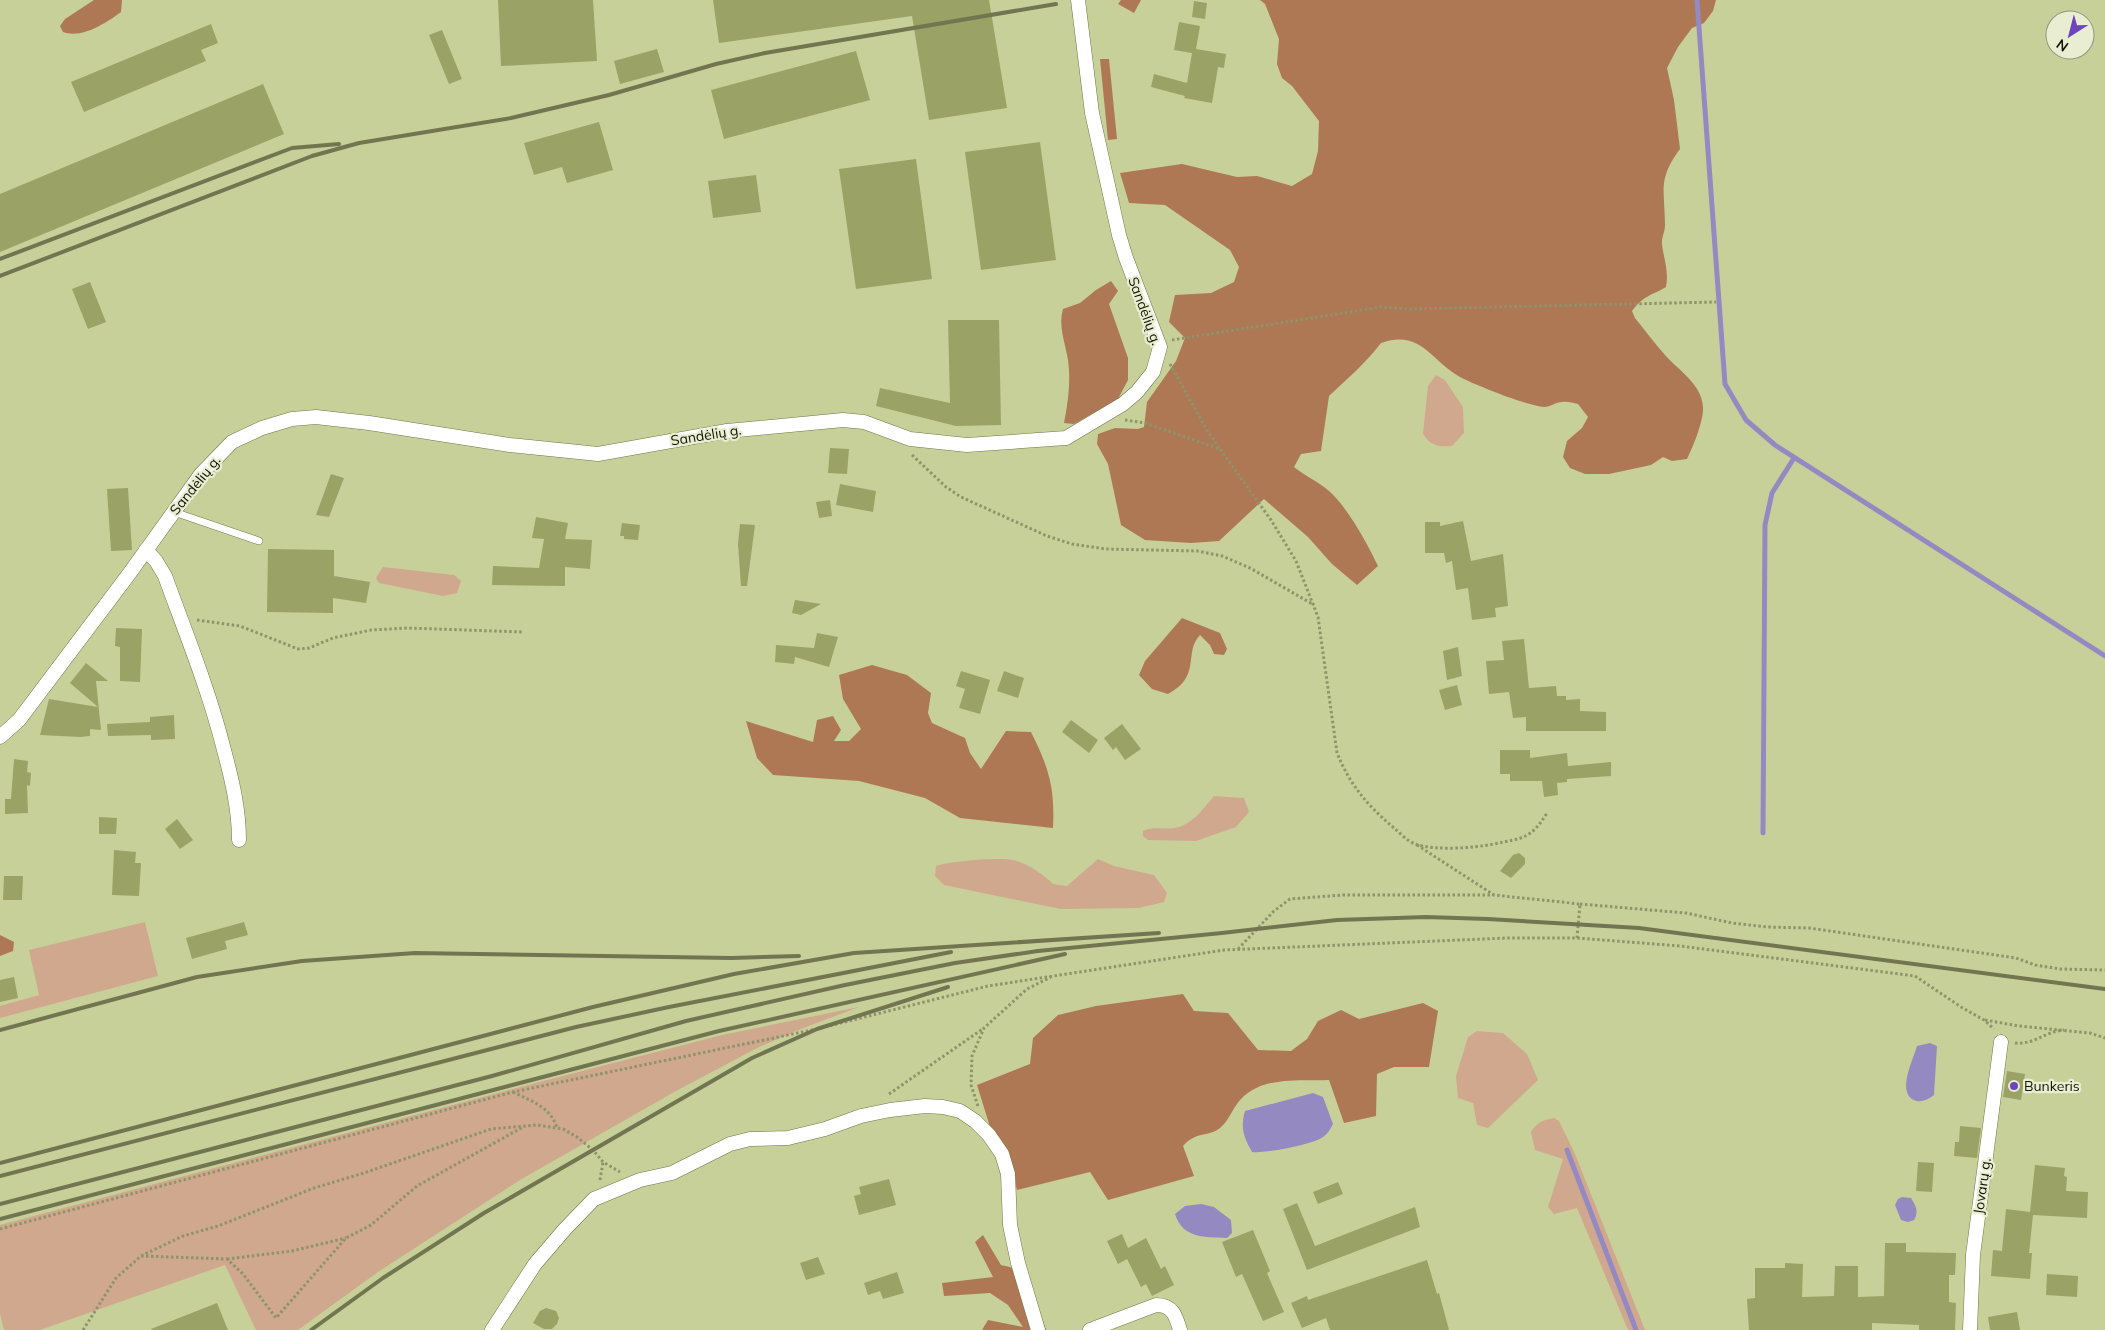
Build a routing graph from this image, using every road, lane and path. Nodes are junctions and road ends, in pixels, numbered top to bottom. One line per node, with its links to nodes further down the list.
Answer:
1 (1078, 0): 3 (street, Sandėlių g.)
2 (1716, 302): 3 (path)
3 (1160, 347): 4 (street, Sandėlių g.); 5 (path)
4 (1106, 415): 5 (path); 7 (street, Sandėlių g.)
5 (1220, 449): 10 (path)
6 (912, 455): 10 (path)
7 (174, 511): 8 (lane); 9 (street, Sandėlių g.)
8 (259, 541)
9 (146, 550): 11 (street); 13 (street, Sandėlių g.)
10 (1314, 606): 16 (path)
11 (181, 618): 12 (path); 15 (street)
12 (523, 632)
13 (0, 737)
14 (1547, 813): 16 (path)
15 (240, 840)
16 (1414, 844): 17 (path)
17 (1494, 895): 18 (path); 20 (path)
18 (1580, 904): 19 (path); 21 (path)
19 (1577, 938): 20 (path); 23 (path)
20 (1237, 950): 22 (path)
21 (2105, 970)
22 (1054, 975): 24 (path); 28 (path)
23 (1984, 1020): 25 (path); 27 (path)
24 (984, 1028): 29 (path); 30 (path)
25 (2064, 1030): 26 (path); 27 (path)
26 (2105, 1038)
27 (2001, 1042): 43 (street, Jovarų g.)
28 (513, 1092): 32 (path); 34 (path)
29 (883, 1099)
30 (980, 1110)
31 (526, 1126): 32 (path); 35 (path); 36 (path)
32 (557, 1128): 33 (path)
33 (603, 1162)
34 (0, 1229)
35 (346, 1238): 37 (path); 37 (path)
36 (141, 1256): 37 (path); 38 (path)
37 (227, 1259)
38 (83, 1330)
39 (492, 1330): 40 (street)
40 (1038, 1330)
41 (1090, 1330): 42 (street)
42 (1180, 1330)
43 (1970, 1330)

